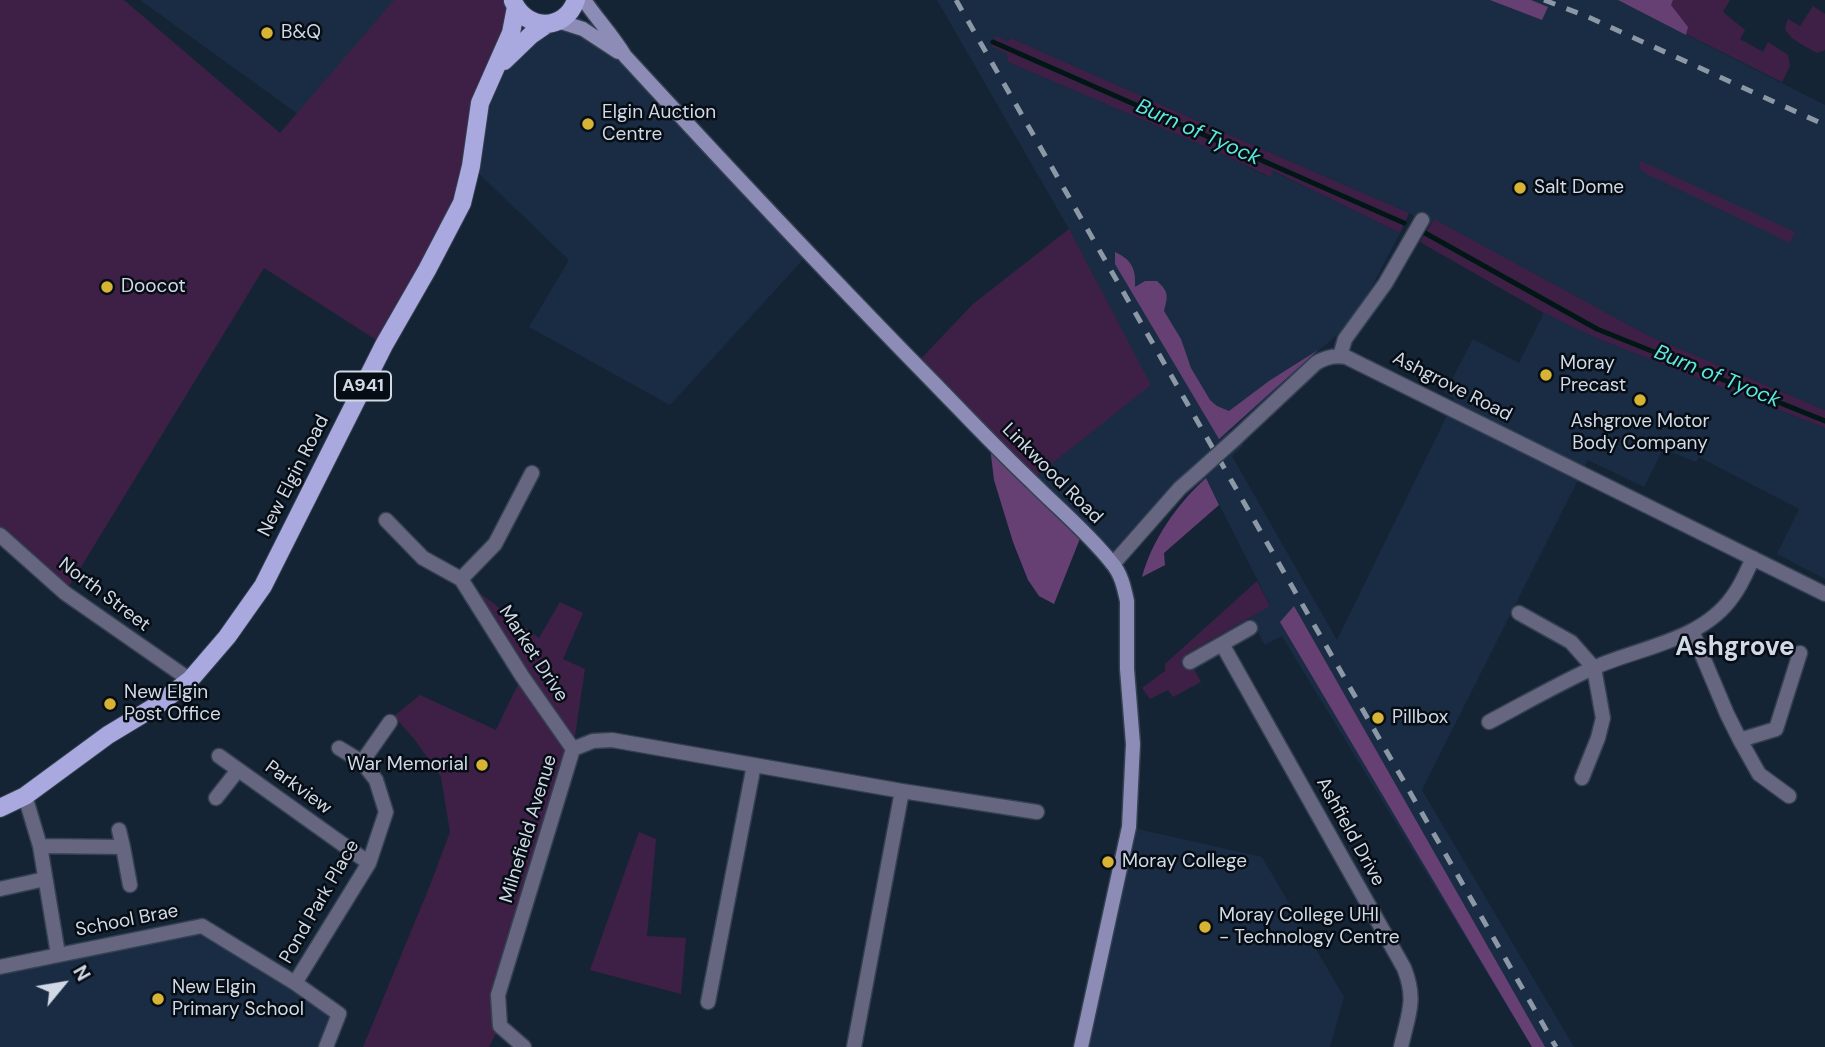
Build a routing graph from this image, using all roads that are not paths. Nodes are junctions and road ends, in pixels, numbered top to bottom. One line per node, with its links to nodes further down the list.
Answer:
1 (576, 0): 4 (main road, New Elgin Road)
2 (584, 0): 5 (street, Linkwood Road)
3 (515, 3): 4 (main road); 6 (main road, New Elgin Road / A941)
4 (553, 22): 5 (street, Linkwood Road); 6 (main road, New Elgin Road / A941)
5 (625, 57): 13 (street, Linkwood Road)
6 (495, 72): 23 (main road, New Elgin Road / A941)
7 (1422, 220): 8 (street)
8 (1340, 356): 12 (street, Ashgrove Road); 13 (street, bridge)
9 (532, 473): 14 (street)
10 (386, 520): 14 (street, Market Drive)
11 (0, 535): 23 (street, North Street)
12 (1753, 558): 15 (street, Ashgrove Road); 18 (street)
13 (1113, 564): 54 (street, Linkwood Road)
14 (461, 579): 28 (street, Market Drive)
15 (1825, 594)
16 (1518, 613): 22 (street)
17 (1250, 628): 19 (street)
18 (1692, 631): 22 (street); 26 (street)
19 (1222, 644): 21 (street); 55 (street, Ashfield Drive)
20 (1801, 653): 26 (street)
21 (1190, 662)
22 (1594, 668): 25 (street); 33 (street)
23 (190, 680): 35 (main road, New Elgin Road / A941)
24 (390, 722): 30 (street)
25 (1489, 722)
26 (1740, 740): 36 (street)
27 (339, 748): 30 (street, Pond Park Place)
28 (573, 749): 31 (street, Milnefield Avenue); 52 (street, Milnefield Avenue)
29 (219, 756): 32 (street, Parkview)
30 (362, 762): 43 (street, Pond Park Place)
31 (754, 765): 34 (street, Milnefield Avenue); 50 (street)
32 (238, 770): 37 (street, Parkview); 43 (street, Parkview)
33 (1582, 778)
34 (902, 791): 39 (street, Milnefield Avenue); 53 (street)
35 (25, 796): 38 (main road, A941); 41 (street, School Brae)
36 (1789, 796)
37 (216, 798)
38 (0, 808)
39 (1037, 811)
40 (119, 830): 42 (street)
41 (40, 846): 42 (street); 44 (street, School Brae)
42 (123, 847): 45 (street)
43 (369, 863): 49 (street, Pond Park Place)
44 (46, 879): 46 (street); 47 (street, School Brae)
45 (130, 885)
46 (0, 889)
47 (58, 954): 48 (street); 49 (street, School Brae)
48 (0, 967)
49 (295, 983): 51 (street, School Brae)
50 (708, 1002)
51 (326, 1047)
52 (524, 1047)
53 (854, 1047)
54 (1081, 1047)
55 (1401, 1047)

